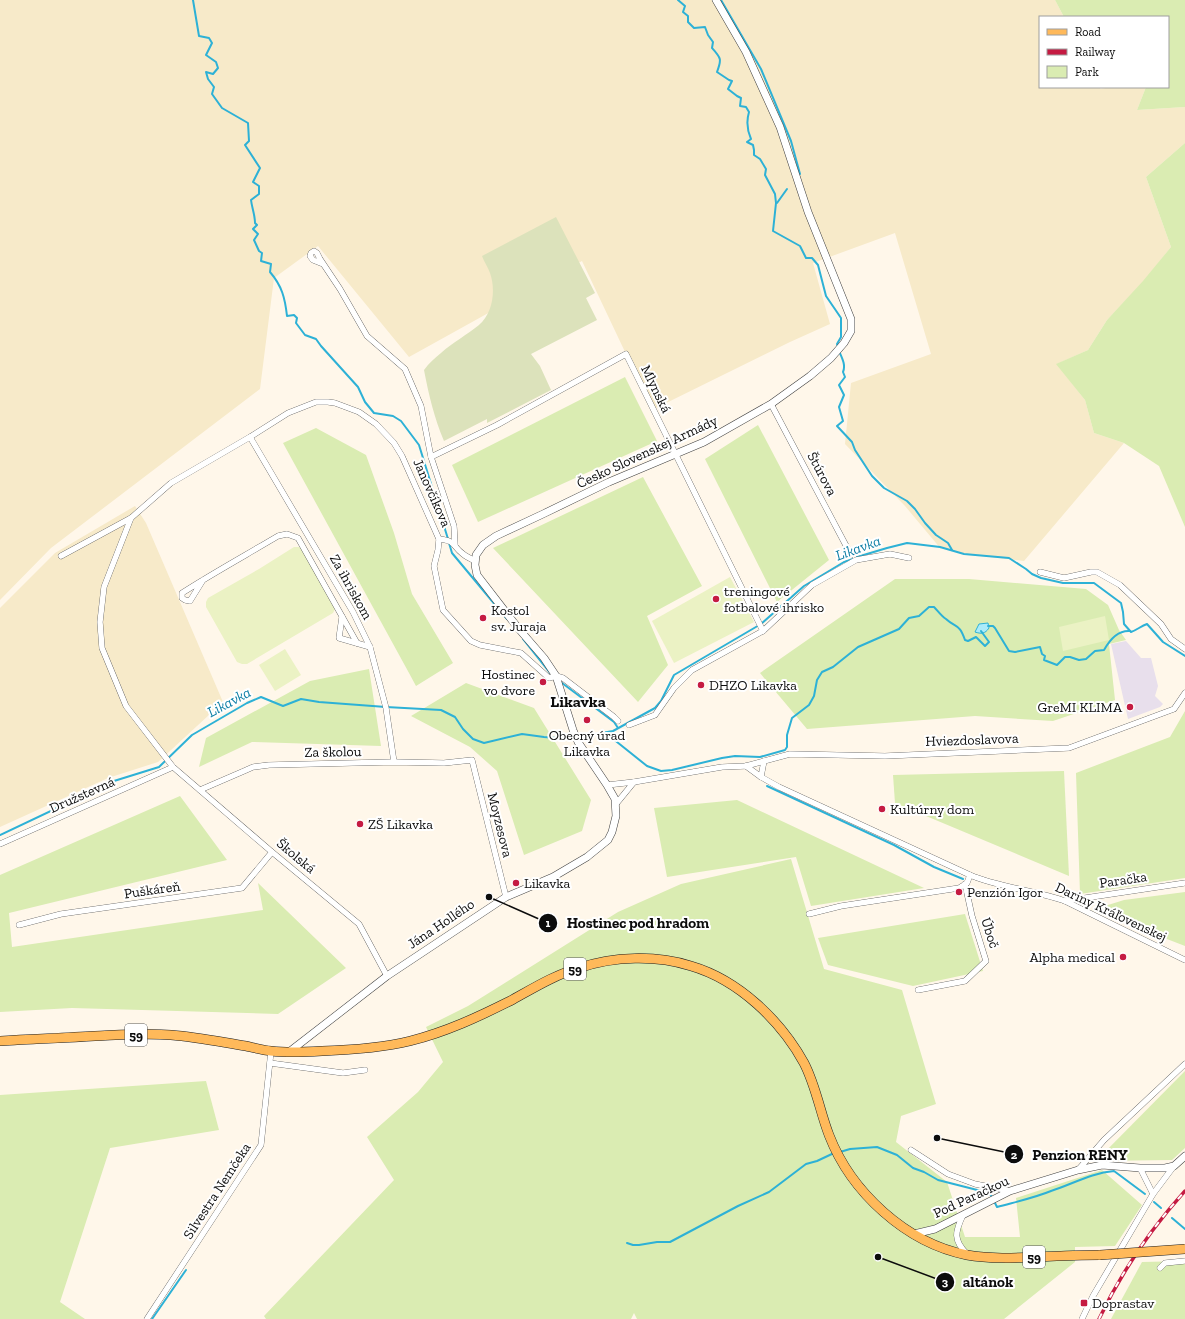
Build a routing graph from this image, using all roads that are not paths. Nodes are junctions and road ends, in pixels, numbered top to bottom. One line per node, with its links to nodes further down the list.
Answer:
1 (716, 0): 3 (street, Česko Slovenskej Armády)
2 (323, 264): 6 (street)
3 (771, 404): 5 (street, Česko Slovenskej Armády); 10 (street, Štúrova)
4 (250, 438): 7 (street, Janovčíkova); 8 (street, Janovčíkova); 19 (street, Za ihriskom)
5 (675, 455): 6 (street, Mlynská); 13 (street, Česko Slovenskej Armády); 17 (street, Mlynská)
6 (431, 457): 9 (street)
7 (131, 518): 11 (street, Janovčíkova); 29 (street, Školská)
8 (439, 539): 9 (street, Janovčíkova); 21 (street)
9 (455, 544): 13 (street, Janovčíkova)
10 (851, 554)
11 (62, 556)
12 (909, 558): 17 (street)
13 (475, 561): 21 (street)
14 (1040, 572): 20 (street)
15 (203, 580): 16 (street)
16 (342, 617): 18 (street); 18 (street)
17 (762, 629): 24 (street)
18 (357, 643): 19 (street)
19 (370, 647): 27 (street, Za ihriskom)
20 (1185, 649)
21 (556, 676): 23 (street); 32 (street)
22 (1185, 693): 26 (street, Hviezdoslavova)
23 (618, 721)
24 (629, 725)
25 (472, 760): 27 (street, Za školou); 40 (street, Moyzesova)
26 (764, 761): 28 (street, Hviezdoslavova); 30 (street)
27 (394, 762): 33 (street, Za školou)
28 (746, 766): 30 (street, Dariny Kráľovenskej); 31 (street)
29 (173, 767): 33 (street, Školská); 35 (street, Družstevná)
30 (761, 777): 37 (street, Dariny Kráľovenskej)
31 (634, 782): 32 (street); 34 (street)
32 (607, 786): 34 (street)
33 (200, 790): 36 (street, Školská)
34 (616, 804): 40 (street, Jána Hollého)
35 (0, 844)
36 (272, 852): 43 (street, Puškáreň); 45 (street, Školská)
37 (970, 875): 39 (street); 41 (street, Dariny Kráľovenskej)
38 (1185, 883): 41 (street, Paračka)
39 (965, 884): 42 (street); 46 (street, Úboč)
40 (506, 897): 45 (street, Jána Hollého)
41 (1065, 901): 44 (street, Dariny Kráľovenskej)
42 (809, 914)
43 (19, 925)
44 (1185, 960)
45 (387, 976): 49 (street, Jána Hollého)
46 (918, 990)
47 (0, 1040): 48 (main road, 59)
48 (271, 1051): 49 (main road, 59); 50 (street, Silvestra Nemčeka)
49 (289, 1052): 61 (main road, 59)
50 (270, 1062): 52 (street); 66 (street, Silvestra Nemčeka)
51 (1185, 1064): 57 (street)
52 (365, 1070)
53 (912, 1150): 58 (street)
54 (1185, 1156): 55 (street)
55 (1174, 1166): 56 (street, Pod Paračkou); 59 (street)
56 (1140, 1168): 57 (street, Pod Paračkou); 59 (street)
57 (1078, 1170): 58 (street, Pod Paračkou)
58 (1010, 1192): 60 (street, Pod Paračkou)
59 (1153, 1194): 67 (street)
60 (963, 1215): 61 (street, Pod Paračkou); 63 (street)
61 (914, 1234): 63 (main road, 59)
62 (1185, 1250): 63 (main road, 59, bridge)
63 (967, 1255)
64 (1185, 1261): 65 (street)
65 (1160, 1268)
66 (147, 1319)
67 (1082, 1319)

